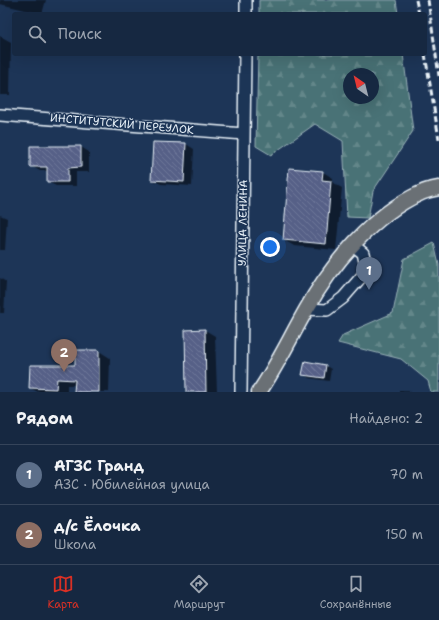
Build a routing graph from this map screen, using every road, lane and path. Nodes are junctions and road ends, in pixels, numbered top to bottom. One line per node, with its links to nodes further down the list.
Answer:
1 (246, 0): 2 (street)
2 (246, 12)
3 (245, 56): 5 (street, УЛИЦА ЛЕНИНА)
4 (0, 114): 5 (street, ИНСТИТУТСКИЙ ПЕРЕУЛОК)
5 (244, 134): 9 (street, УЛИЦА ЛЕНИНА)
6 (439, 188): 7 (main road)
7 (353, 245): 8 (main road); 8 (street)
8 (306, 309): 10 (main road)
9 (241, 392)
10 (258, 392)

